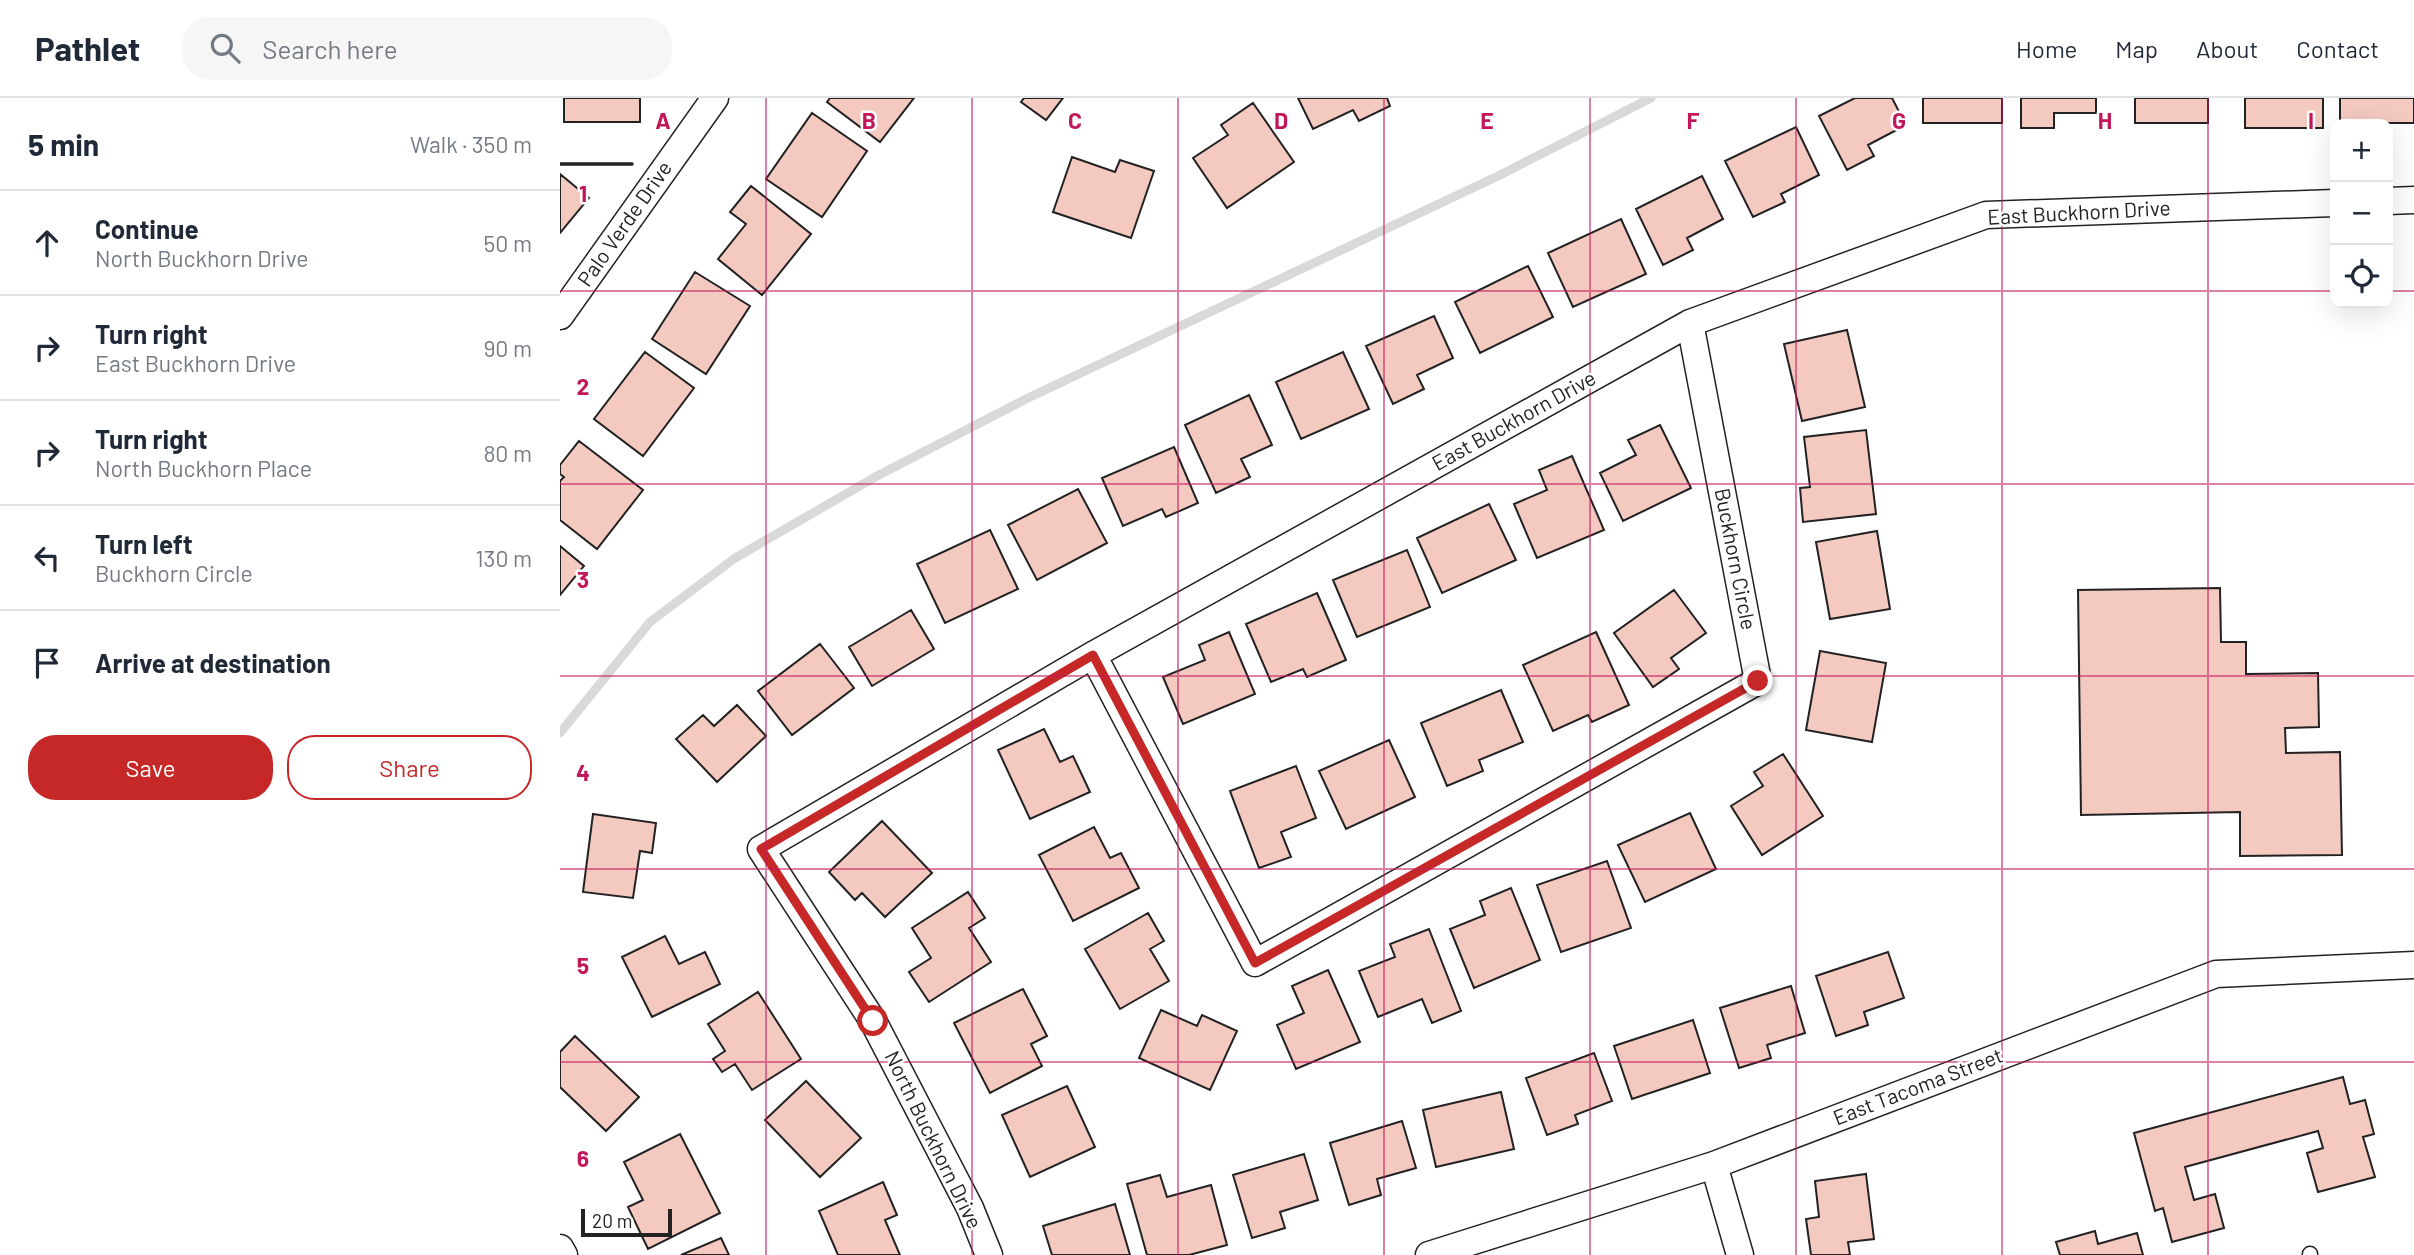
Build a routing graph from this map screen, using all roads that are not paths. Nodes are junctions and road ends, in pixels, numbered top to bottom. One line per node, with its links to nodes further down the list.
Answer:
1 (715, 98): 5 (street, Palo Verde Drive)
2 (2414, 200): 3 (street)
3 (2393, 201)
4 (2330, 203): 6 (street, East Buckhorn Drive)
5 (560, 316)
6 (1690, 323): 7 (street, East Buckhorn Drive); 7 (street, Buckhorn Circle)
7 (1093, 655): 8 (street, East Buckhorn Drive)
8 (761, 849): 13 (street, North Buckhorn Drive)
9 (2414, 965): 10 (street, East Tacoma Street)
10 (1714, 1165): 14 (street, East Tacoma Street); 15 (street)
11 (560, 1248): 12 (street)
12 (564, 1255)
13 (989, 1255)
14 (1429, 1255)
15 (1740, 1255)

